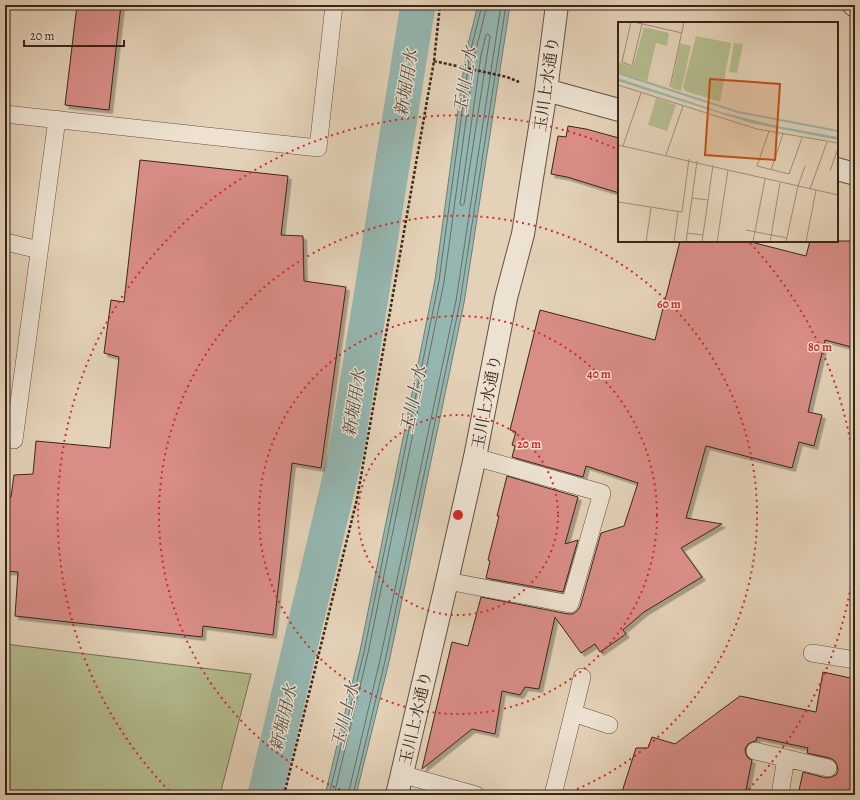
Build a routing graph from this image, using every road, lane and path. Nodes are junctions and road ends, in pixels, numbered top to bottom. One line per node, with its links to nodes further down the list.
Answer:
1 (440, 5): 4 (path)
2 (557, 5): 6 (street, 玉川上水通り)
3 (332, 7): 9 (lane)
4 (435, 61): 5 (path); 26 (path)
5 (507, 77)
6 (546, 90): 7 (street); 15 (street, 玉川上水通り)
7 (618, 110)
8 (5, 114): 9 (lane)
9 (57, 120): 13 (lane)
10 (838, 169): 11 (street)
11 (855, 174)
12 (6, 242): 13 (lane)
13 (39, 250): 14 (lane)
14 (14, 440)
15 (475, 457): 16 (street, 玉川上水通り); 16 (lane)
16 (447, 581): 25 (street, 玉川上水通り)
17 (812, 653): 18 (lane)
18 (855, 660)
19 (582, 677): 20 (lane)
20 (573, 713): 21 (lane); 28 (lane)
21 (609, 725)
22 (755, 751): 23 (lane)
23 (786, 758): 24 (lane); 29 (lane)
24 (828, 768)
25 (399, 785): 27 (lane)
26 (284, 795)
27 (476, 795)
28 (553, 795)
29 (780, 795)

